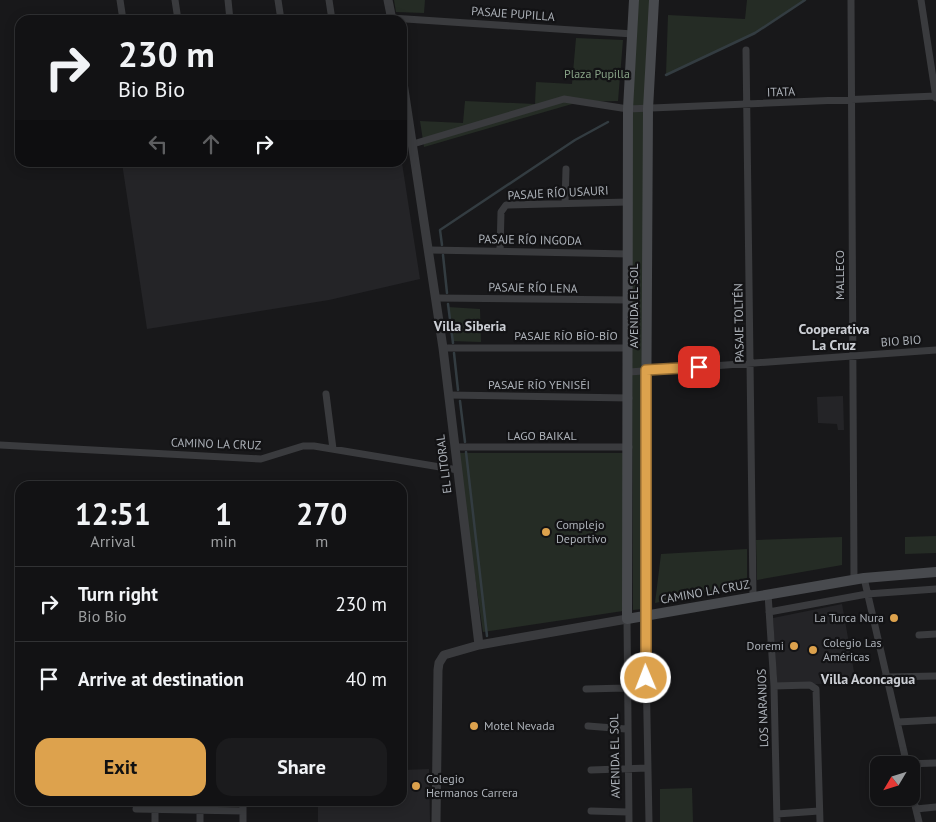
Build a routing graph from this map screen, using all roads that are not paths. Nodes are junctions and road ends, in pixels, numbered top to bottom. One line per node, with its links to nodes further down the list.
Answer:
1 (120, 0): 11 (street)
2 (175, 0): 12 (street)
3 (228, 0): 13 (street)
4 (278, 0): 14 (street)
5 (329, 0): 15 (street)
6 (388, 0): 16 (street)
7 (634, 0): 18 (main road, AVENIDA EL SOL)
8 (654, 0): 25 (main road, AVENIDA EL SOL)
9 (851, 0): 21 (street, MALLECO)
10 (921, 0): 20 (street)
11 (122, 15)
12 (177, 15)
13 (230, 15)
14 (280, 15)
15 (331, 15)
16 (390, 15)
17 (407, 20): 18 (street, PASAJE PUPILLA)
18 (633, 34): 24 (main road, AVENIDA EL SOL)
19 (746, 50): 22 (street, PASAJE TOLTÉN)
20 (936, 97): 21 (street, ITATA)
21 (851, 100): 22 (street, ITATA); 38 (street, MALLECO)
22 (746, 104): 25 (street, ITATA); 39 (street, PASAJE TOLTÉN)
23 (407, 107): 26 (street, EL LITORAL)
24 (628, 109): 25 (street, ITATA); 26 (street, ITATA); 28 (main road, AVENIDA EL SOL)
25 (648, 109): 40 (main road, AVENIDA EL SOL)
26 (413, 144): 30 (street, EL LITORAL)
27 (566, 169): 29 (street)
28 (628, 202): 29 (street, PASAJE RÍO USAURI); 32 (main road, AVENIDA EL SOL)
29 (565, 203): 31 (street, PASAJE RÍO USAURI)
30 (430, 250): 31 (street, PASAJE RÍO INGODA); 33 (street, EL LITORAL)
31 (500, 251): 32 (street, PASAJE RÍO INGODA)
32 (628, 254): 34 (main road, AVENIDA EL SOL)
33 (436, 298): 34 (street, PASAJE RÍO LENA); 35 (street, EL LITORAL)
34 (628, 300): 36 (main road, AVENIDA EL SOL)
35 (444, 348): 36 (street, PASAJE RÍO BÍO-BÍO); 43 (street, EL LITORAL)
36 (629, 348): 41 (main road, AVENIDA EL SOL)
37 (936, 350): 38 (street, BIO BIO)
38 (852, 356): 39 (street, BIO BIO); 52 (street, MALLECO)
39 (751, 363): 40 (street, BIO BIO); 56 (street, PASAJE TOLTÉN)
40 (646, 370): 41 (street, BIO BIO); 58 (main road, AVENIDA EL SOL)
41 (629, 372): 44 (main road, AVENIDA EL SOL)
42 (326, 394): 48 (street)
43 (449, 396): 44 (street, PASAJE RÍO YENISÉI); 46 (street, EL LITORAL)
44 (629, 398): 47 (main road, AVENIDA EL SOL)
45 (0, 445): 48 (street, CAMINO LA CRUZ)
46 (454, 447): 47 (street, LAGO BAIKAL); 49 (street, EL LITORAL)
47 (629, 447): 59 (main road, AVENIDA EL SOL)
48 (332, 450): 49 (street, CAMINO LA CRUZ)
49 (458, 470): 62 (street, EL LITORAL)
50 (936, 572): 51 (main road, CAMINO LA CRUZ)
51 (864, 578): 52 (main road, CAMINO LA CRUZ); 55 (street)
52 (854, 580): 54 (main road, CAMINO LA CRUZ)
53 (936, 589): 55 (street)
54 (768, 594): 56 (main road, CAMINO LA CRUZ); 57 (street, LOS NARANJOS)
55 (867, 594): 57 (street); 64 (street)
56 (752, 596): 58 (main road, CAMINO LA CRUZ)
57 (769, 612): 65 (street, LOS NARANJOS)
58 (645, 614): 59 (main road, CAMINO LA CRUZ); 75 (street, AVENIDA EL SOL)
59 (627, 619): 62 (street, CAMINO LA CRUZ); 66 (street, AVENIDA EL SOL)
60 (936, 634): 61 (street)
61 (919, 635)
62 (479, 645): 92 (street)
63 (936, 676): 64 (street)
64 (885, 677): 69 (street)
65 (774, 686): 86 (street); 88 (street, LOS NARANJOS)
66 (626, 688): 67 (street); 71 (street, AVENIDA EL SOL)
67 (586, 689)
68 (936, 720): 69 (street)
69 (898, 722): 72 (street)
70 (588, 726): 71 (street)
71 (626, 728): 76 (street, AVENIDA EL SOL)
72 (904, 756)
73 (936, 763): 74 (street)
74 (920, 764)
75 (648, 768): 76 (street); 94 (street, AVENIDA EL SOL)
76 (627, 769): 77 (street); 87 (street, AVENIDA EL SOL)
77 (591, 770)
78 (243, 806): 84 (street)
79 (936, 807): 80 (street)
80 (916, 808): 97 (street)
81 (136, 809): 82 (street)
82 (155, 809): 83 (street); 89 (street)
83 (200, 810): 84 (street); 90 (street)
84 (243, 811): 91 (street)
85 (591, 811): 87 (street)
86 (819, 811): 88 (street); 96 (street)
87 (628, 812): 93 (street, AVENIDA EL SOL)
88 (777, 814): 95 (street, LOS NARANJOS)
89 (155, 822)
90 (200, 822)
91 (243, 822)
92 (436, 822)
93 (629, 822)
94 (650, 822)
95 (777, 822)
96 (820, 822)
97 (919, 822)

